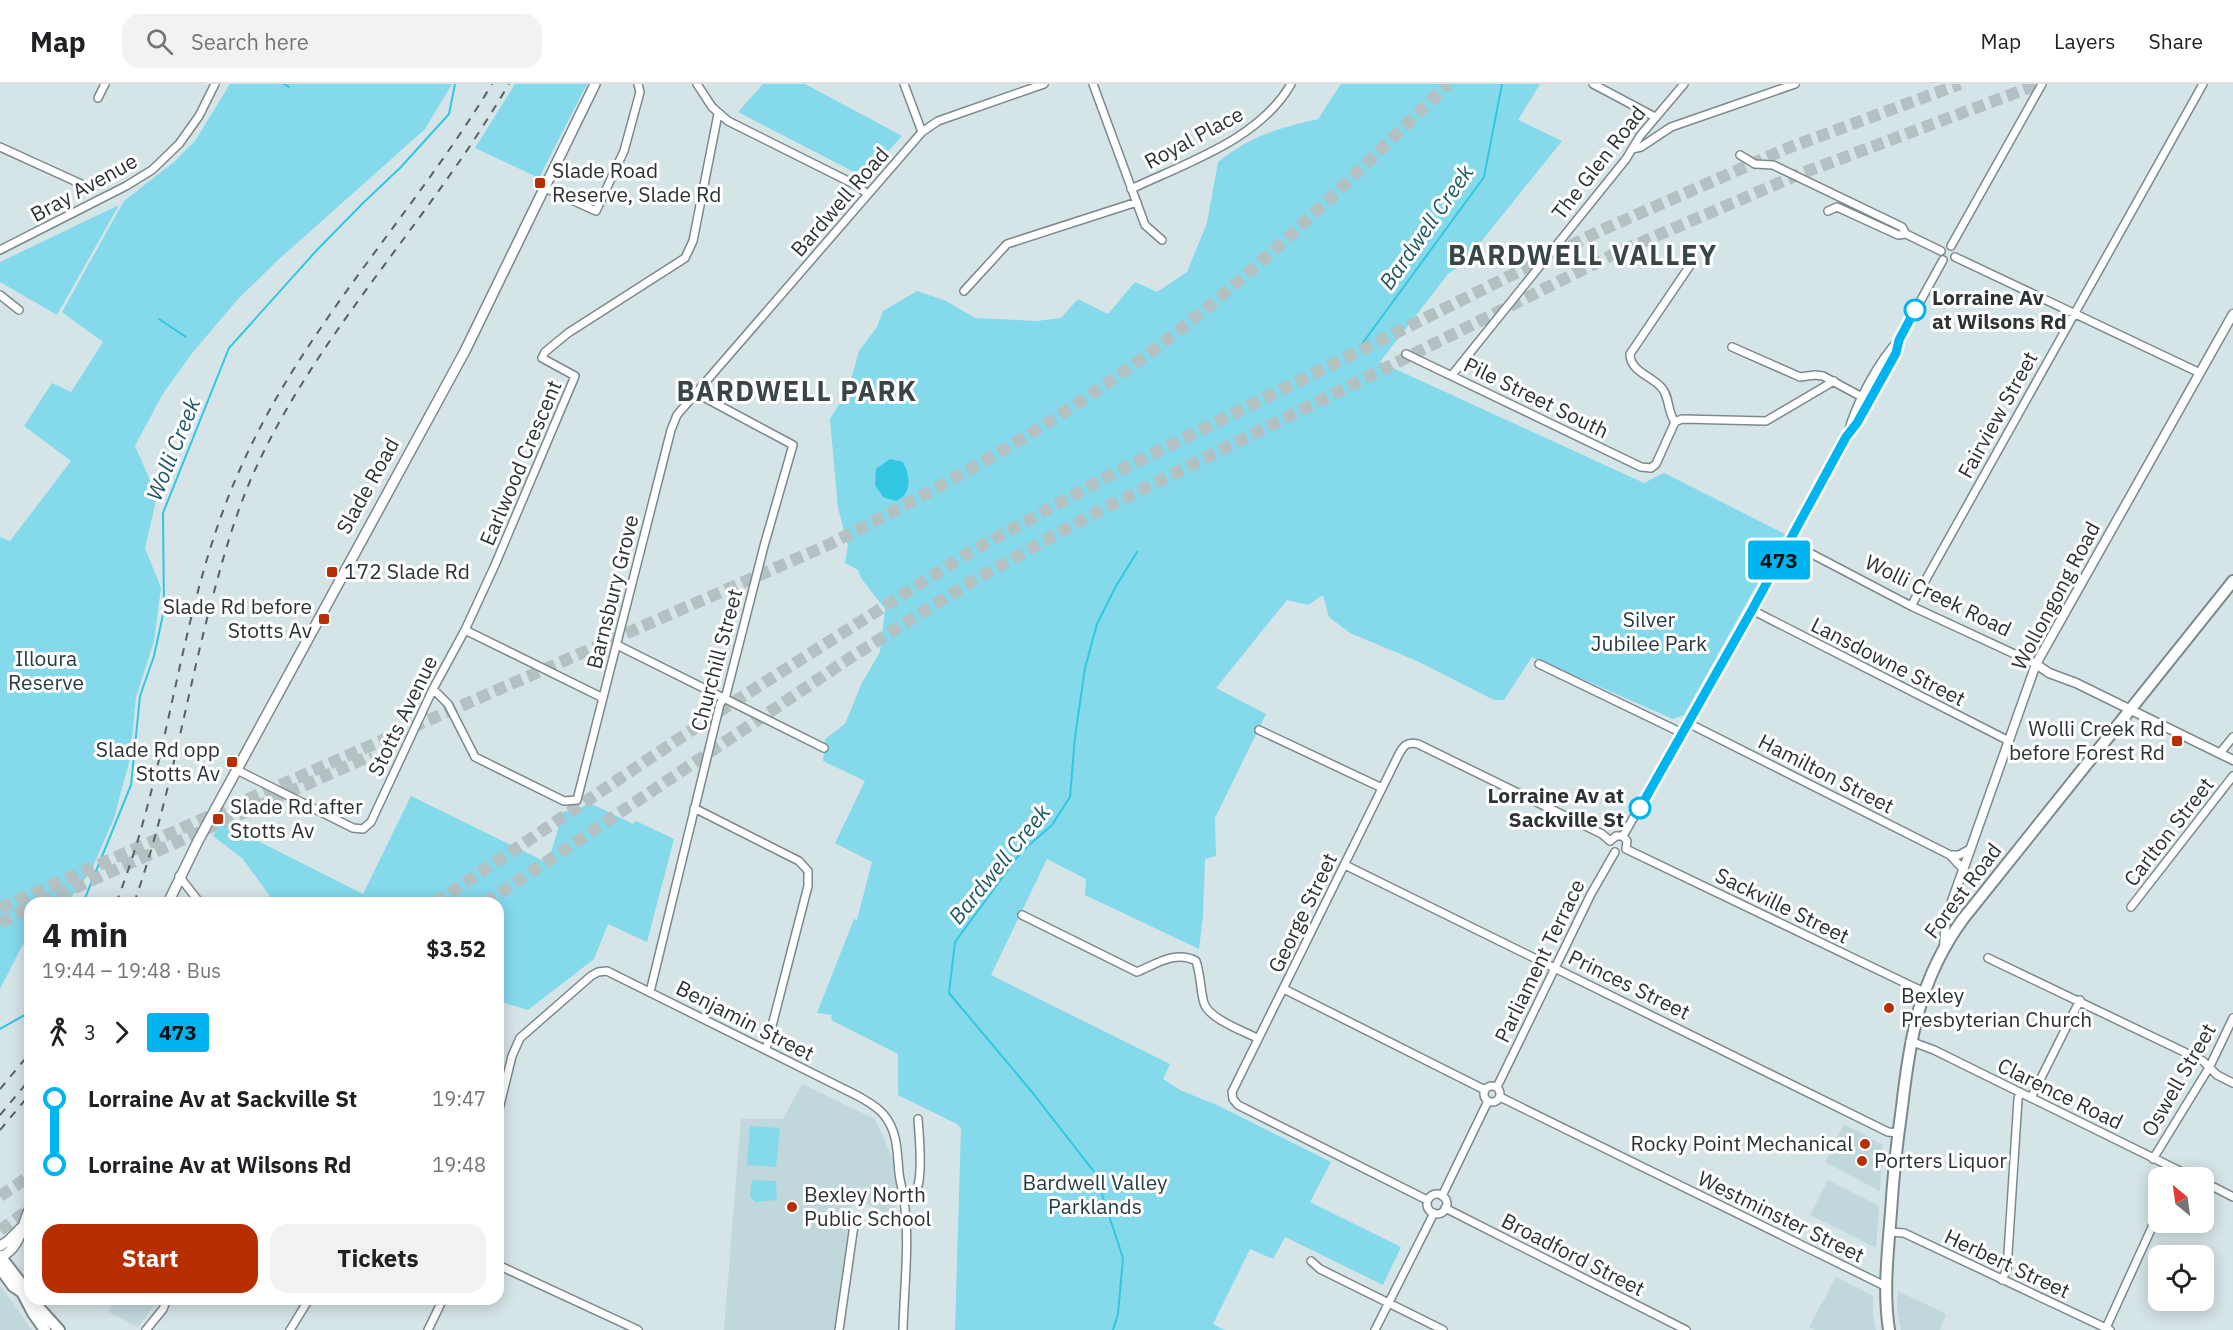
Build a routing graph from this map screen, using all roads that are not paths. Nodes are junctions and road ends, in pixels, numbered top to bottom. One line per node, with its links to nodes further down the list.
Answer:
1 (105, 84): 15 (street)
2 (595, 84): 23 (main road, Slade Road)
3 (638, 84): 23 (street)
4 (697, 84): 16 (street)
5 (904, 84): 18 (street)
6 (1044, 84): 18 (street, Bardwell Road)
7 (1094, 84): 24 (street)
8 (1290, 84): 24 (street, Royal Place)
9 (1593, 84): 17 (street)
10 (1684, 84): 17 (street, The Glen Road)
11 (1795, 84): 20 (street)
12 (2042, 84): 30 (street)
13 (2203, 84): 39 (street, Fairview Street)
14 (212, 86): 31 (street, Bray Avenue)
15 (99, 98)
16 (718, 114): 25 (street); 55 (street, Earlwood Crescent)
17 (1655, 117): 20 (street, The Glen Road)
18 (922, 132): 25 (street, Bardwell Road)
19 (0, 147): 22 (street)
20 (1632, 148): 45 (street, The Glen Road)
21 (1740, 155): 28 (street)
22 (90, 188)
23 (545, 188): 71 (main road, Slade Road)
24 (1131, 189): 26 (street)
25 (867, 194): 47 (street, Bardwell Road)
26 (1137, 202): 29 (street); 36 (street)
27 (1828, 211): 28 (street)
28 (1906, 234): 32 (street)
29 (1162, 240)
30 (1951, 246): 32 (street); 33 (street)
31 (0, 250)
32 (1941, 251): 34 (street)
33 (1955, 257): 34 (street); 39 (street)
34 (1943, 260): 41 (street)
35 (1693, 261): 49 (street)
36 (964, 291)
37 (0, 295): 38 (street)
38 (19, 310)
39 (2074, 313): 44 (street); 53 (street, Fairview Street)
40 (2233, 314): 44 (street, Wollongong Road)
41 (1899, 340): 48 (street); 50 (street)
42 (1732, 346): 46 (street)
43 (1407, 354): 45 (street, Pile Street South)
44 (2200, 373): 58 (street, Wollongong Road)
45 (1452, 375): 49 (street, Pile Street South)
46 (1834, 381): 48 (street); 49 (street)
47 (696, 393): 56 (street, Barnsbury Grove); 61 (street, Churchill Street)
48 (1862, 397): 50 (street)
49 (1675, 422)
50 (1846, 437): 51 (street)
51 (1789, 542): 53 (street, Wolli Creek Road); 54 (street)
52 (2233, 581): 62 (main road, Forest Road)
53 (1911, 606): 58 (street, Wolli Creek Road)
54 (1752, 610): 63 (street); 67 (street, Lansdowne Street)
55 (465, 630): 59 (street, Stotts Avenue); 60 (street)
56 (616, 645): 60 (street, Barnsbury Grove); 61 (street)
57 (1539, 664): 65 (street)
58 (2036, 664): 62 (street, Wolli Creek Road); 67 (street, Wollongong Road)
59 (433, 689): 60 (street, Barnsbury Grove); 71 (street, Stotts Avenue)
60 (603, 698)
61 (723, 700): 68 (street); 74 (street, Churchill Street)
62 (2129, 710): 69 (street, Wolli Creek Road); 88 (main road, Forest Road)
63 (1688, 723): 65 (street); 80 (street, Hamilton Street)
64 (1259, 730): 73 (street)
65 (1682, 733): 75 (street)
66 (2233, 737): 69 (street)
67 (2009, 741): 77 (street, Wollongong Road)
68 (824, 748)
69 (2220, 753): 70 (street, Wolli Creek Road)
70 (2233, 760)
71 (237, 770): 83 (main road, Slade Road)
72 (2233, 776): 86 (street, Carlton Street)
73 (1382, 788): 76 (street, George Street); 81 (street, George Street)
74 (694, 808): 92 (street, Churchill Street); 98 (street)
75 (1623, 836): 76 (street); 78 (street)
76 (1610, 841): 79 (street)
77 (1972, 848): 80 (street); 82 (street, Wollongong Road)
78 (1626, 849): 79 (street); 93 (street, Sackville Street)
79 (1615, 852): 90 (street, Parliament Terrace)
80 (1950, 855): 82 (street, Hamilton Street)
81 (1345, 864): 90 (street, Princes Street); 91 (street, George Street)
82 (1963, 869): 88 (street, Wollongong Road)
83 (179, 876): 84 (main road, Slade Road); 85 (street)
84 (170, 897)
85 (195, 897)
86 (2131, 907)
87 (1022, 915): 96 (street)
88 (1944, 947): 93 (main road, Forest Road)
89 (1988, 958): 94 (street)
90 (1555, 967): 101 (street, Parliament Terrace); 109 (street, Princes Street)
91 (1284, 989): 96 (street, George Street); 103 (street)
92 (650, 992): 98 (street, Benjamin Street); 102 (street, Benjamin Street)
93 (1924, 993): 97 (main road, Forest Road)
94 (2080, 1000): 99 (street); 106 (street)
95 (2233, 1018): 99 (street, Oswell Street)
96 (1257, 1038): 115 (street, George Street)
97 (1910, 1041): 104 (street, Clarence Road); 109 (main road, Forest Road)
98 (766, 1049): 116 (street, Benjamin Street)
99 (2210, 1066): 100 (street); 110 (street, Oswell Street)
100 (2233, 1083)
101 (1497, 1087): 103 (street); 105 (street)
102 (504, 1089)
103 (1485, 1090): 107 (street)
104 (2020, 1092): 106 (street, Clarence Road); 128 (street)
105 (1500, 1097): 107 (street); 129 (street, Westminster Street)
106 (2031, 1098): 110 (street, Clarence Road)
107 (1488, 1101): 113 (street)
108 (918, 1119): 116 (street)
109 (1898, 1133): 121 (main road, Forest Road)
110 (2153, 1159): 111 (street, Clarence Road)
111 (2166, 1167)
112 (2214, 1187): 114 (street)
113 (1442, 1196): 115 (street); 117 (street)
114 (2233, 1197)
115 (1428, 1200): 118 (street)
116 (905, 1201): 146 (street)
117 (1445, 1208): 118 (street); 149 (street, Broadford Street)
118 (1434, 1213): 132 (street)
119 (24, 1223): 123 (main road); 124 (main road)
120 (854, 1225): 145 (street)
121 (1889, 1232): 128 (street, Herbert Street); 129 (main road, Forest Road)
122 (2150, 1233): 138 (street)
123 (0, 1246)
124 (0, 1257): 130 (main road)
125 (1311, 1261): 132 (street)
126 (0, 1268): 130 (main road)
127 (504, 1268): 144 (street)
128 (2002, 1280): 138 (street, Herbert Street)
129 (1887, 1287): 150 (main road, Forest Road)
130 (22, 1292): 131 (main road)
131 (24, 1295)
132 (1388, 1302): 147 (street); 148 (street)
133 (30, 1305): 139 (main road)
134 (34, 1305): 140 (main road)
135 (165, 1305): 141 (street)
136 (305, 1305): 142 (street)
137 (440, 1305): 143 (street)
138 (2108, 1329)
139 (45, 1330)
140 (59, 1330)
141 (146, 1330)
142 (290, 1330)
143 (428, 1330)
144 (638, 1330)
145 (839, 1330)
146 (903, 1330)
147 (1375, 1330)
148 (1443, 1330)
149 (1682, 1330)
150 (1889, 1330)

